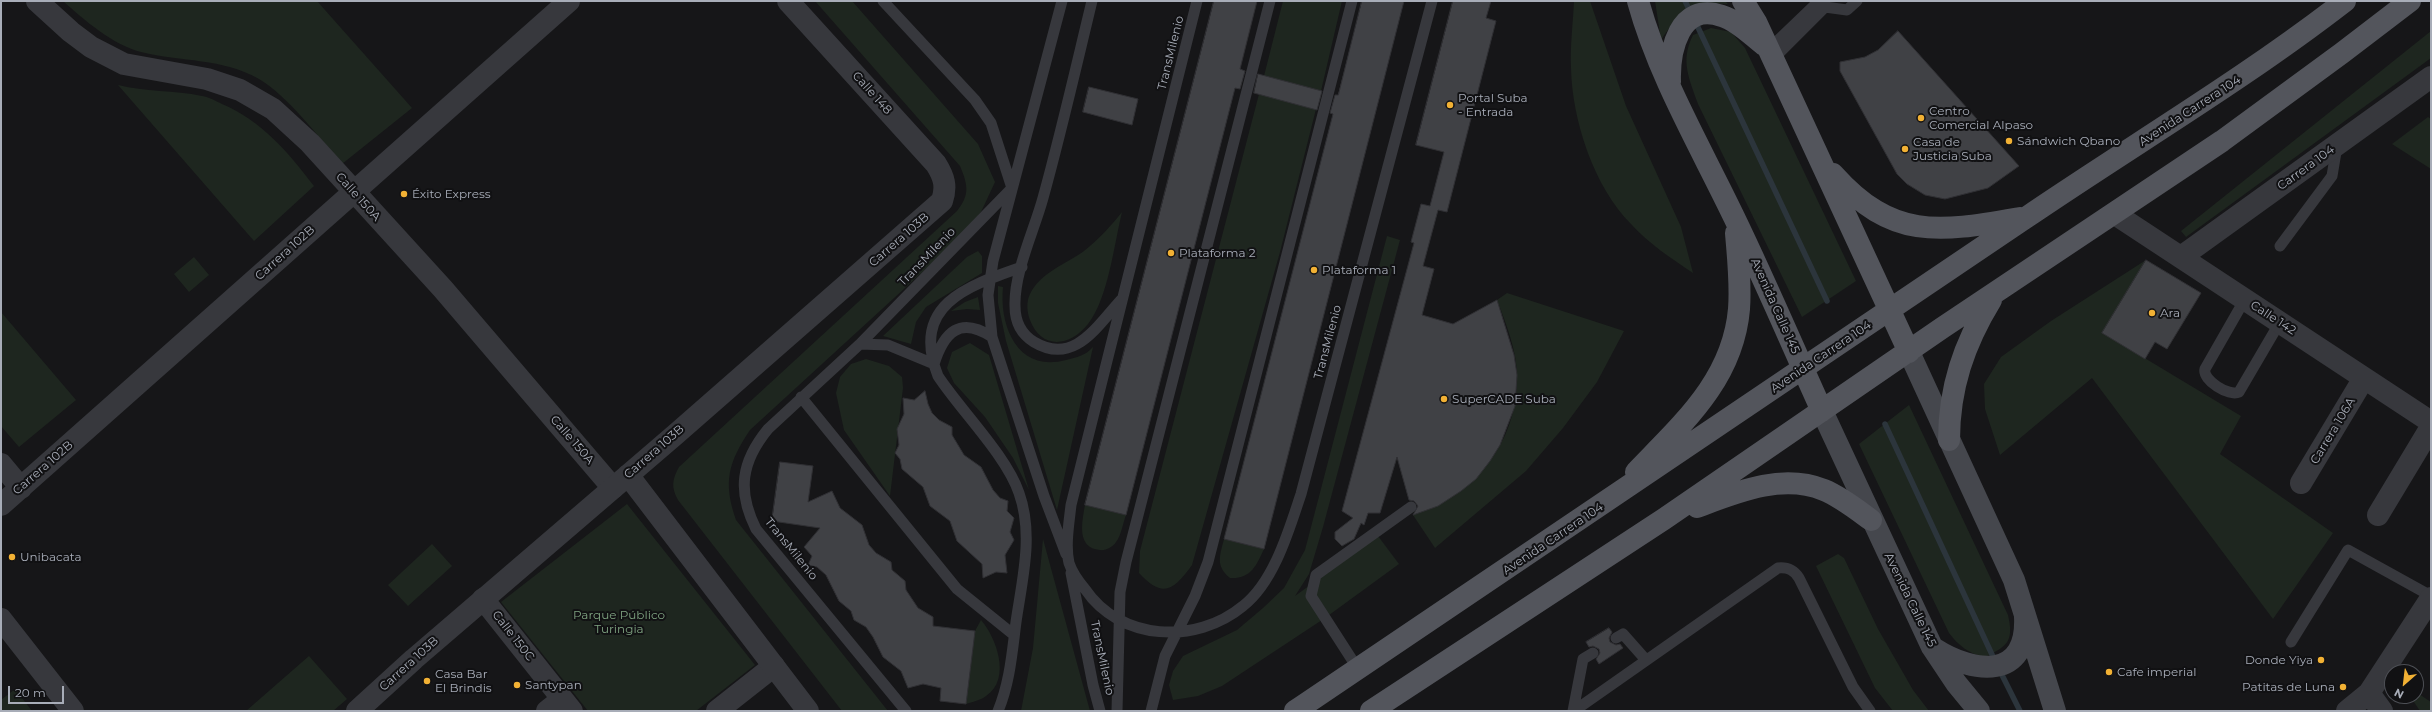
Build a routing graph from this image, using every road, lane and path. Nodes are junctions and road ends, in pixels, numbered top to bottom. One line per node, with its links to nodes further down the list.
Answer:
1 (37, 1): 24 (street, Calle 150A)
2 (570, 1): 24 (street, Carrera 102B)
3 (788, 1): 23 (street, Calle 148)
4 (883, 1): 22 (lane)
5 (1062, 1): 22 (lane, TransMilenio)
6 (1092, 1): 30 (lane, TransMilenio)
7 (1197, 1): 33 (lane, TransMilenio)
8 (1270, 1): 63 (lane, TransMilenio)
9 (1352, 1): 64 (lane)
10 (1432, 1): 64 (lane, TransMilenio)
11 (1638, 1): 19 (main road, Avenida Calle 145)
12 (1744, 1): 17 (main road)
13 (1819, 1): 17 (lane)
14 (1857, 1): 17 (lane)
15 (2346, 1): 26 (main road, Avenida Carrera 104)
16 (2410, 1): 25 (main road)
17 (1771, 54): 19 (main road); 21 (main road)
18 (2431, 77): 20 (street, Carrera 104)
19 (1671, 88): 27 (main road, Avenida Calle 145)
20 (2337, 145): 28 (lane); 29 (street, Carrera 104)
21 (1821, 160): 26 (main road); 35 (main road)
22 (1012, 188): 31 (lane, TransMilenio); 38 (lane, TransMilenio)
23 (946, 190): 49 (street, Carrera 103B)
24 (354, 192): 49 (street, Calle 150A); 51 (street, Carrera 102B)
25 (2115, 214): 29 (street, Calle 142); 32 (main road)
26 (2027, 217): 35 (main road, Avenida Carrera 104)
27 (1735, 218): 41 (main road, Avenida Calle 145); 53 (main road)
28 (2280, 246)
29 (2181, 257): 34 (street, Calle 142)
30 (1022, 267): 31 (lane); 33 (lane, TransMilenio)
31 (990, 278): 37 (lane, TransMilenio); 40 (lane)
32 (1996, 293): 39 (main road); 47 (main road)
33 (1123, 298): 58 (lane, TransMilenio)
34 (2245, 300): 36 (street, Calle 142); 36 (lane)
35 (1890, 310): 39 (main road); 41 (main road, Avenida Carrera 104)
36 (2280, 322): 42 (street, Calle 142)
37 (992, 337): 40 (lane); 58 (lane, TransMilenio)
38 (860, 344): 40 (lane); 43 (lane, TransMilenio)
39 (1909, 352): 44 (main road); 47 (main road)
40 (934, 364): 65 (lane)
41 (1803, 370): 44 (main road, Avenida Calle 145); 53 (main road, Avenida Carrera 104)
42 (2364, 378): 45 (street, Calle 142); 50 (street, Carrera 106A)
43 (801, 397): 65 (lane); 80 (lane, TransMilenio)
44 (1822, 411): 56 (main road); 57 (main road, Avenida Calle 145)
45 (2431, 422)
46 (2431, 427): 55 (street)
47 (1949, 440): 61 (main road)
48 (1, 464): 51 (street)
49 (621, 481): 60 (street, Carrera 103B); 71 (street, Calle 150A)
50 (2301, 483)
51 (20, 488): 52 (street, Carrera 102B)
52 (1, 505)
53 (1605, 505): 72 (main road, Avenida Carrera 104)
54 (1411, 507): 72 (lane)
55 (2378, 514)
56 (1664, 519): 57 (main road); 87 (main road)
57 (1871, 520): 68 (main road, Avenida Calle 145)
58 (1069, 563): 63 (lane, TransMilenio); 82 (lane, TransMilenio)
59 (2431, 597): 67 (lane); 74 (street)
60 (484, 599): 75 (street, Calle 150C); 77 (street, Carrera 103B)
61 (2024, 607): 68 (main road); 91 (main road)
62 (1, 620): 76 (street)
63 (1119, 621): 64 (lane, TransMilenio); 83 (lane, TransMilenio)
64 (1176, 632): 73 (lane)
65 (1014, 635): 81 (lane)
66 (1616, 638): 70 (lane)
67 (2291, 642)
68 (1932, 647): 90 (main road, Avenida Calle 145)
69 (1593, 653): 88 (lane)
70 (1646, 660): 88 (lane); 89 (lane)
71 (774, 666): 78 (street); 79 (street, Calle 150A)
72 (1358, 669): 86 (main road, Avenida Carrera 104)
73 (1157, 685): 84 (lane); 85 (lane)
74 (2369, 693): 92 (street); 93 (street)
75 (560, 707)
76 (73, 711)
77 (357, 711)
78 (717, 711)
79 (808, 711)
80 (906, 711)
81 (998, 711)
82 (1100, 711)
83 (1117, 711)
84 (1151, 711)
85 (1161, 711)
86 (1295, 711)
87 (1371, 711)
88 (1573, 711)
89 (1870, 711)
90 (1979, 711)
91 (2055, 711)
92 (2347, 711)
93 (2382, 711)

